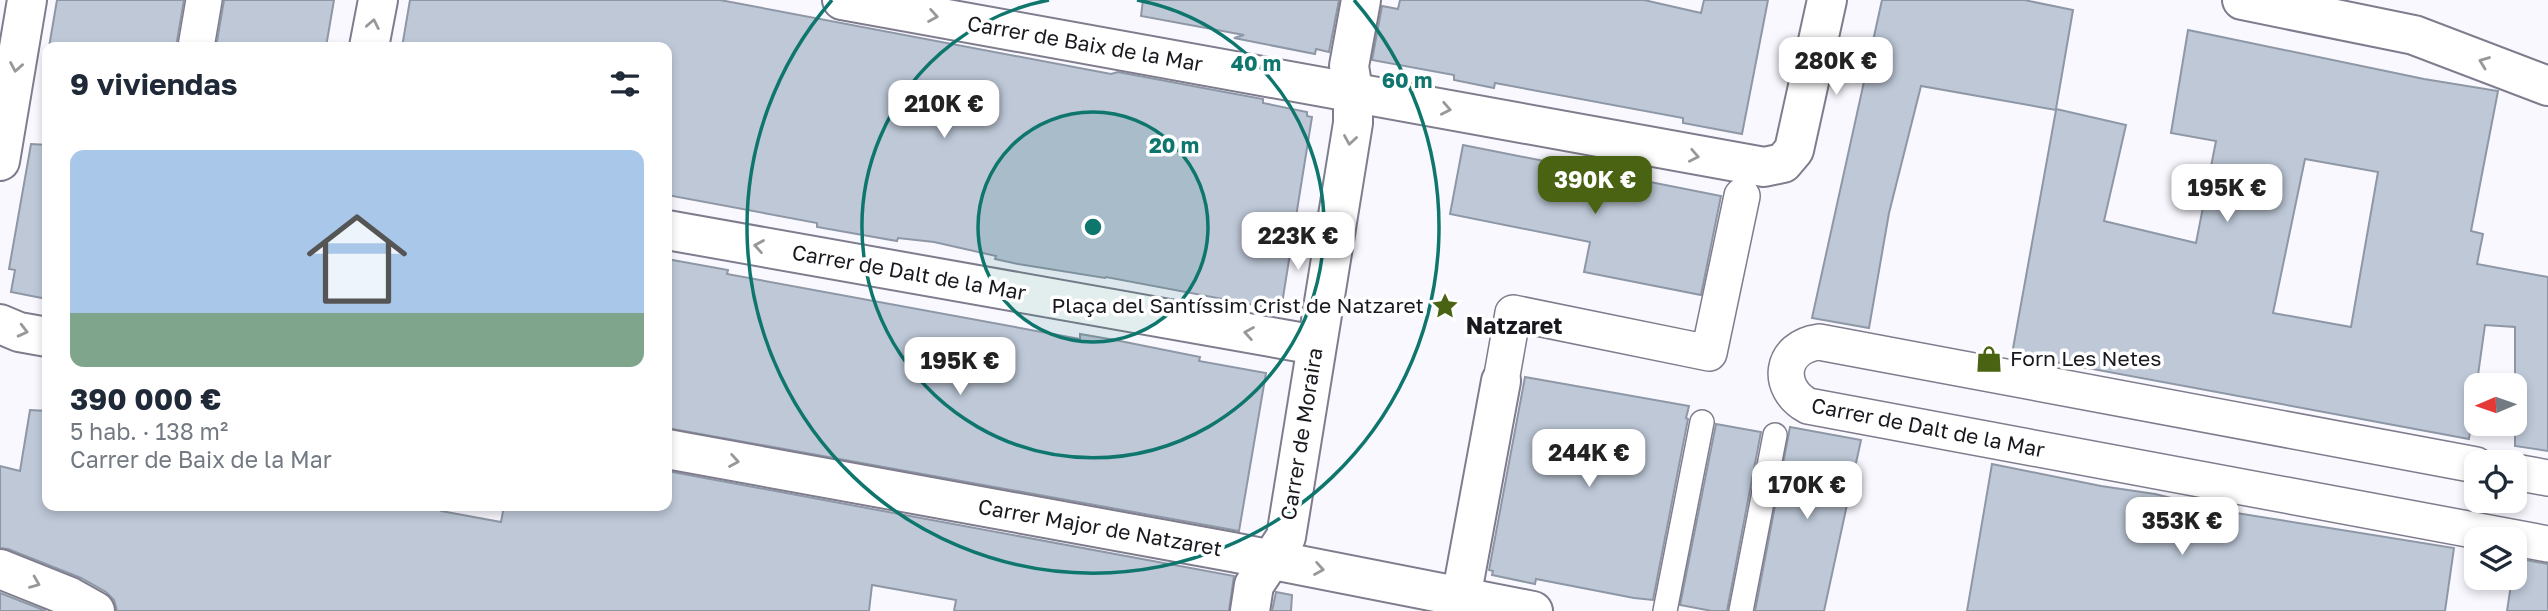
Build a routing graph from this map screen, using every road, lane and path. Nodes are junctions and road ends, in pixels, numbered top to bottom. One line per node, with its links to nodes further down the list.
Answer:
1 (27, 0): 12 (street, one-way to 12)
2 (204, 0): 8 (street)
3 (378, 0): 9 (street, one-way to 3)
4 (842, 0): 11 (street, Carrer de Baix de la Mar, one-way to 11)
5 (1361, 0): 11 (street, Carrer de Moraira)
6 (1827, 0): 11 (street, Carrer de Baix de la Mar, one-way to 6)
7 (2242, 0): 10 (street, one-way to 7)
8 (197, 42)
9 (370, 42)
10 (2548, 86)
11 (1353, 92): 17 (street, Carrer de Moraira, one-way to 17)
12 (0, 161)
13 (1742, 196): 18 (street)
14 (672, 231): 17 (street, Carrer de Dalt de la Mar, one-way to 14)
15 (0, 324): 16 (street, one-way to 16)
16 (42, 336)
17 (1316, 345): 26 (street, Carrer de Moraira)
18 (1501, 381): 28 (street)
19 (1702, 422): 32 (lane)
20 (1774, 435): 33 (lane)
21 (672, 450): 26 (street, Carrer Major de Natzaret, one-way to 26)
22 (2464, 463): 25 (street, Carrer de Dalt de la Mar)
23 (2527, 474): 24 (street)
24 (2548, 478)
25 (2548, 544)
26 (1272, 561): 28 (street, Carrer Major de Natzaret, one-way to 28); 30 (street, Carrer de Moraira)
27 (0, 569): 29 (street, one-way to 29)
28 (1461, 598): 31 (street, Carrer Major de Natzaret)
29 (83, 604)
30 (1250, 611)
31 (1533, 611)
32 (1665, 611)
33 (1741, 611)

